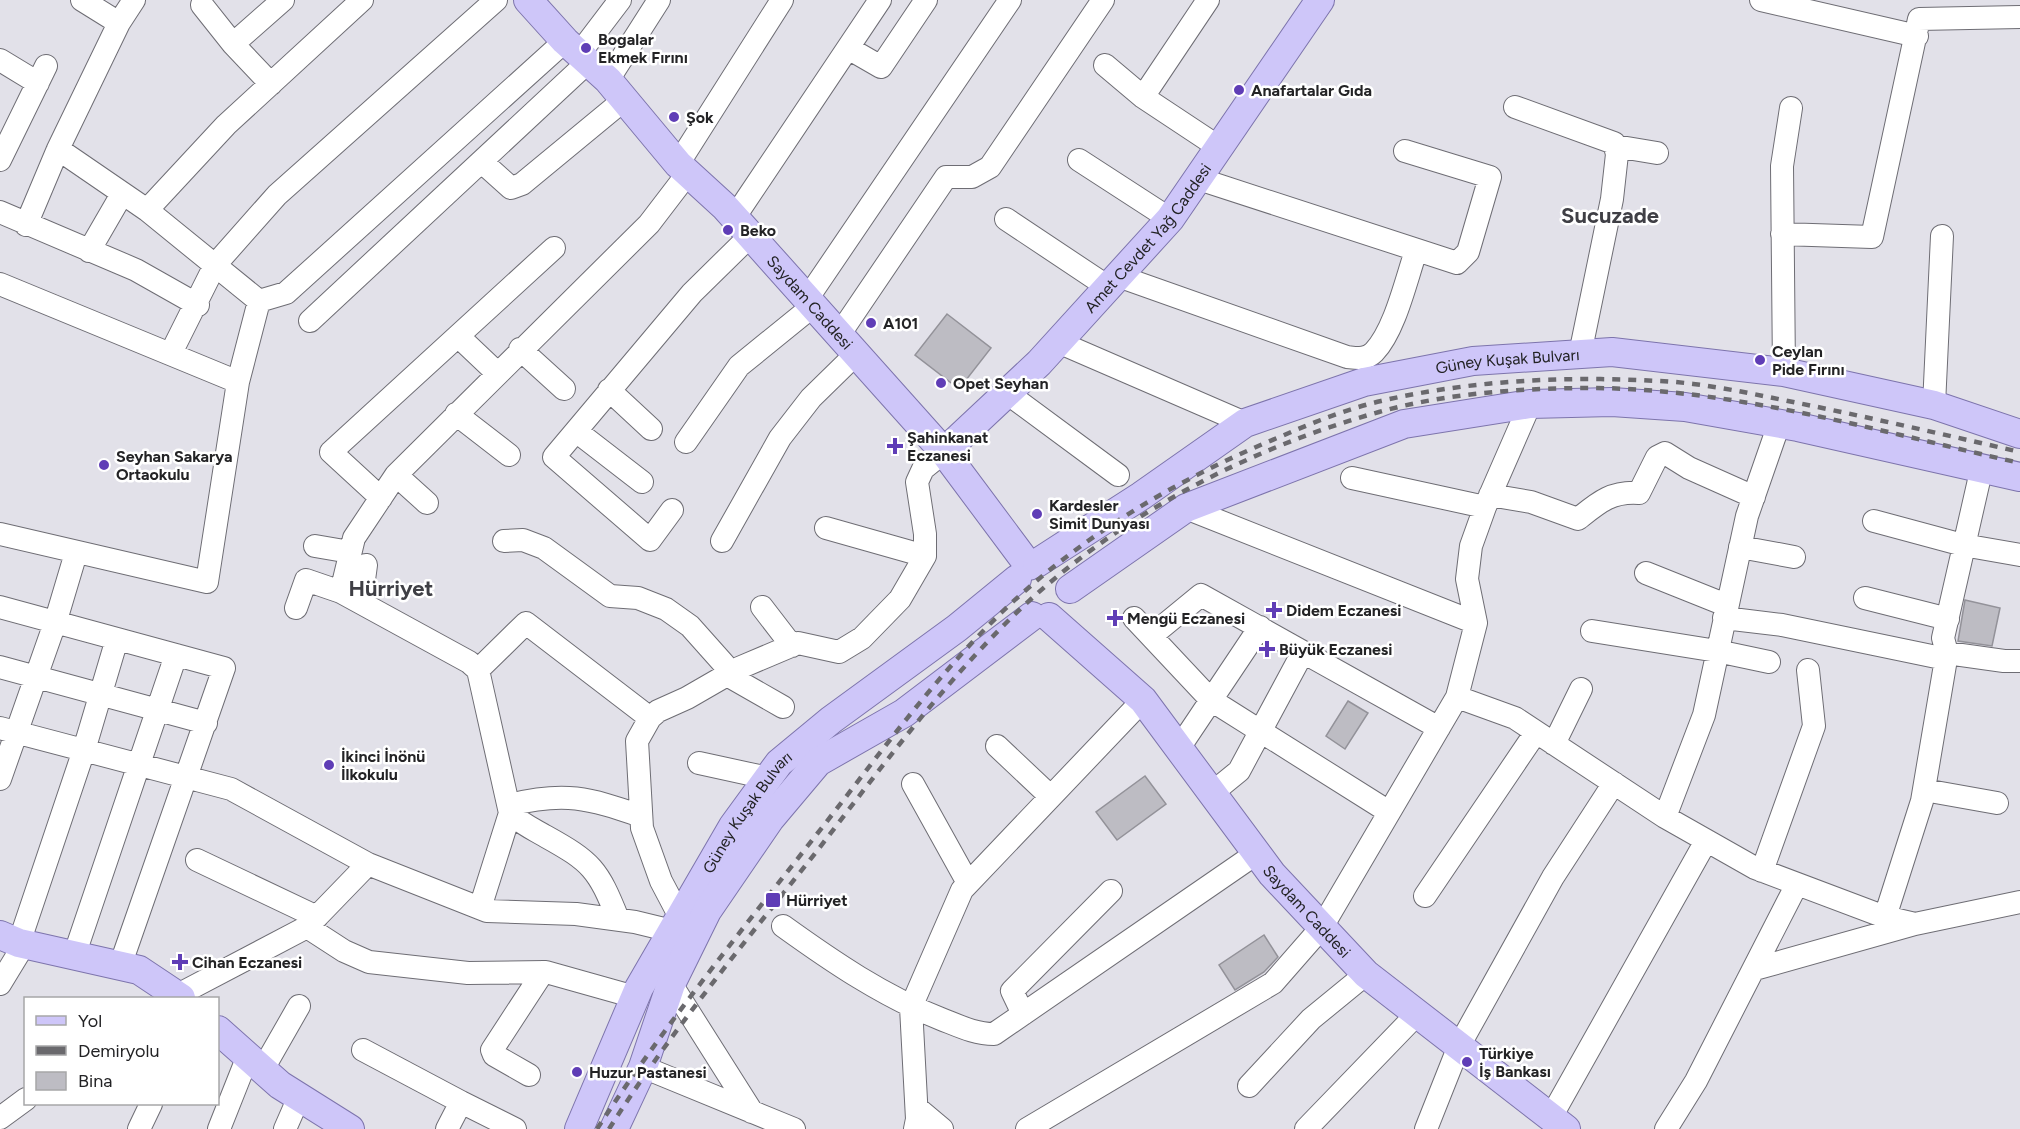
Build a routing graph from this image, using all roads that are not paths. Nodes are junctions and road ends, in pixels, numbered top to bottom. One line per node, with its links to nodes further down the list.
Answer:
1 (82, 0): 17 (street)
2 (283, 0): 20 (street)
3 (362, 0): 25 (street)
4 (496, 0): 51 (street)
5 (528, 0): 24 (main road, Saydam Caddesi)
6 (620, 0): 24 (street)
7 (659, 0): 24 (street)
8 (782, 0): 37 (street)
9 (880, 0): 21 (street)
10 (926, 0): 21 (street)
11 (1010, 0): 55 (street)
12 (1103, 0): 60 (street)
13 (1208, 0): 26 (street)
14 (1320, 0): 30 (main road, Amet Cevdet Yağ Caddesi)
15 (1761, 0): 19 (street)
16 (202, 5): 20 (street)
17 (126, 8): 31 (street)
18 (2020, 17): 19 (street)
19 (1917, 36): 46 (street)
20 (233, 44): 25 (street)
21 (848, 48): 45 (street)
22 (0, 60): 34 (street)
23 (1105, 65): 26 (street)
24 (593, 67): 36 (street); 36 (street); 37 (main road, Saydam Caddesi); 54 (street)
25 (271, 84): 40 (street)
26 (1143, 97): 30 (street)
27 (1515, 107): 29 (street)
28 (1791, 108): 46 (street)
29 (1615, 146): 33 (street); 63 (street)
30 (1220, 148): 38 (main road, Amet Cevdet Yağ Caddesi)
31 (58, 149): 39 (street); 44 (street)
32 (1405, 151): 50 (street)
33 (1657, 153)
34 (0, 160)
35 (1079, 160): 43 (street)
36 (482, 162): 57 (street)
37 (683, 168): 45 (main road, Saydam Caddesi); 61 (street)
38 (1199, 179): 43 (main road, Amet Cevdet Yağ Caddesi); 50 (street)
39 (122, 194): 40 (street); 49 (street)
40 (147, 210): 51 (street)
41 (0, 212): 44 (street)
42 (1006, 219): 52 (street)
43 (1170, 219): 52 (main road, Amet Cevdet Yağ Caddesi)
44 (26, 225): 49 (street)
45 (742, 227): 55 (main road, Saydam Caddesi); 68 (street)
46 (1782, 234): 64 (street)
47 (1942, 236): 71 (street)
48 (554, 248): 58 (street)
49 (89, 251): 56 (street)
50 (1416, 251): 52 (street)
51 (215, 265): 54 (street); 56 (street)
52 (1113, 282): 59 (main road, Amet Cevdet Yağ Caddesi)
53 (0, 284): 62 (street)
54 (259, 301): 66 (street)
55 (810, 302): 60 (main road, Saydam Caddesi); 78 (street)
56 (198, 305): 62 (street)
57 (310, 321)
58 (458, 336): 65 (street); 88 (street)
59 (1058, 342): 69 (main road, Amet Cevdet Yağ Caddesi); 73 (street)
60 (847, 344): 79 (main road, Saydam Caddesi); 97 (street)
61 (520, 349): 65 (street); 67 (street)
62 (171, 353): 66 (street)
63 (1580, 354): 64 (main road, Güney Kuşak Bulvarı); 73 (main road, Güney Kuşak Bulvarı)
64 (1784, 372): 71 (main road, Güney Kuşak Bulvarı)
65 (497, 373): 72 (street)
66 (238, 382): 101 (street)
67 (564, 389)
68 (609, 390): 75 (street); 76 (street)
69 (1007, 393): 79 (main road, Amet Cevdet Yağ Caddesi); 83 (street)
70 (1530, 404): 74 (main road, Güney Kuşak Bulvarı); 89 (street); 91 (main road, Güney Kuşak Bulvarı)
71 (1934, 405): 77 (main road, Güney Kuşak Bulvarı)
72 (456, 414): 80 (street); 82 (street)
73 (1245, 423): 106 (main road, Güney Kuşak Bulvarı)
74 (1779, 424): 81 (main road, Güney Kuşak Bulvarı); 87 (street)
75 (651, 429)
76 (576, 430): 86 (street); 92 (street)
77 (2020, 434)
78 (686, 442)
79 (944, 452): 103 (street); 106 (main road, Saydam Caddesi)
80 (509, 455)
81 (1982, 468): 84 (main road, Güney Kuşak Bulvarı); 99 (street)
82 (396, 475): 88 (street); 90 (street)
83 (1118, 475)
84 (2020, 477)
85 (1352, 478): 89 (street)
86 (642, 482)
87 (1754, 497): 89 (street); 100 (street)
88 (381, 498): 105 (street)
89 (1488, 501): 118 (street)
90 (427, 503)
91 (1186, 508): 110 (main road, Güney Kuşak Bulvarı); 118 (street)
92 (672, 510)
93 (1874, 521): 99 (street)
94 (826, 528): 103 (street)
95 (0, 534): 101 (street)
96 (504, 541): 133 (street)
97 (722, 541)
98 (315, 546): 105 (street)
99 (1964, 546): 102 (street); 116 (street)
100 (1740, 547): 104 (street); 114 (street)
101 (76, 553): 117 (street)
102 (2020, 555)
103 (925, 556): 123 (street)
104 (1794, 557)
105 (358, 559): 108 (street)
106 (1028, 569): 110 (main road); 110 (main road); 154 (main road, Güney Kuşak Bulvarı)
107 (1646, 573): 114 (street)
108 (351, 597): 113 (street); 131 (street)
109 (1864, 598): 116 (street)
110 (1055, 605): 138 (main road, Saydam Caddesi); 191 (main road, Güney Kuşak Bulvarı)
111 (0, 607): 117 (street)
112 (762, 607): 123 (street)
113 (296, 608)
114 (1725, 611): 124 (street); 127 (street)
115 (1134, 618): 121 (street)
116 (1948, 619): 127 (street)
117 (56, 620): 122 (street); 134 (street)
118 (1476, 623): 137 (street)
119 (1260, 627): 121 (street); 125 (street); 139 (street)
120 (1592, 631): 124 (street)
121 (1151, 636): 139 (street)
122 (117, 639): 126 (street); 136 (street)
123 (792, 646): 133 (street)
124 (1717, 651): 129 (street); 165 (street)
125 (1303, 652): 144 (street); 146 (street)
126 (176, 655): 141 (street); 143 (street)
127 (1947, 656): 128 (street); 158 (street)
128 (2020, 661)
129 (1769, 662)
130 (0, 667): 134 (street)
131 (478, 670): 142 (street); 162 (street)
132 (1808, 670): 170 (street)
133 (729, 674): 140 (street); 142 (street)
134 (34, 676): 136 (street); 145 (street)
135 (1581, 689): 147 (street)
136 (100, 694): 141 (street); 150 (street)
137 (1457, 697): 144 (street); 147 (street)
138 (1143, 700): 149 (main road, Saydam Caddesi); 160 (street)
139 (1211, 700): 146 (street); 149 (street)
140 (783, 707)
141 (157, 710): 143 (street); 152 (street)
142 (650, 718): 164 (street)
143 (206, 723): 153 (street)
144 (1439, 728): 163 (street)
145 (8, 730): 150 (street); 155 (street)
146 (1260, 730): 159 (street); 163 (street)
147 (1545, 738): 156 (street); 174 (street)
148 (997, 746): 160 (street)
149 (1179, 748): 159 (main road, Saydam Caddesi)
150 (84, 750): 152 (street); 184 (street)
151 (699, 763): 154 (street)
152 (139, 764): 153 (street); 185 (street)
153 (188, 778): 169 (street); 186 (street)
154 (768, 778): 180 (main road, Güney Kuşak Bulvarı)
155 (0, 779)
156 (1614, 783): 165 (street); 199 (street)
157 (913, 784): 171 (street)
158 (1924, 790): 161 (street); 177 (street)
159 (1212, 793): 167 (main road, Saydam Caddesi)
160 (1050, 796): 171 (street)
161 (1997, 803)
162 (509, 809): 164 (street); 176 (street); 178 (street)
163 (1389, 812): 183 (street)
164 (641, 816): 180 (street)
165 (1665, 817): 166 (street)
166 (1706, 841): 170 (street); 212 (street)
167 (1257, 853): 183 (main road, Saydam Caddesi); 196 (street)
168 (197, 860): 179 (street)
169 (368, 864): 176 (street); 179 (street)
170 (1762, 871): 172 (street)
171 (968, 884): 195 (street)
172 (1797, 884): 177 (street); 187 (street)
173 (1112, 891): 196 (street)
174 (1425, 896)
175 (2020, 902): 181 (street)
176 (480, 908): 178 (street)
177 (1885, 917): 181 (street)
178 (618, 919): 180 (street)
179 (312, 922): 188 (street); 192 (street)
180 (676, 924): 193 (main road, Güney Kuşak Bulvarı)
181 (1915, 924): 187 (street)
182 (783, 926): 195 (street)
183 (1322, 927): 189 (main road, Saydam Caddesi); 223 (street)
184 (15, 940): 185 (main road); 190 (street)
185 (74, 956): 186 (main road)
186 (120, 966): 192 (main road)
187 (1755, 969): 226 (street)
188 (543, 972): 193 (street); 203 (street)
189 (1366, 974): 197 (main road, Saydam Caddesi); 204 (street)
190 (0, 984)
191 (671, 984): 202 (main road, Güney Kuşak Bulvarı); 209 (street)
192 (177, 997)
193 (635, 997): 219 (main road, Güney Kuşak Bulvarı)
194 (299, 1006): 201 (street)
195 (910, 1007): 196 (street); 211 (street)
196 (1023, 1014)
197 (1417, 1014): 199 (main road, Saydam Caddesi); 224 (street)
198 (219, 1031): 201 (main road)
199 (1459, 1047): 212 (main road, Saydam Caddesi); 225 (street)
200 (363, 1050): 207 (street)
201 (255, 1063): 205 (main road); 214 (street)
202 (644, 1067): 209 (street); 220 (main road, Güney Kuşak Bulvarı)
203 (529, 1075)
204 (1249, 1086)
205 (299, 1097): 215 (street); 216 (main road)
206 (24, 1100): 210 (street)
207 (461, 1102): 217 (street); 218 (street)
208 (151, 1105): 213 (street)
209 (752, 1112): 221 (street)
210 (0, 1118)
211 (916, 1118): 222 (street)
212 (1559, 1123)
213 (139, 1129)
214 (219, 1129)
215 (285, 1129)
216 (350, 1129)
217 (447, 1129)
218 (515, 1129)
219 (579, 1129)
220 (614, 1129)
221 (794, 1129)
222 (942, 1129)
223 (1027, 1129)
224 (1306, 1129)
225 (1426, 1129)
226 (1666, 1129)

